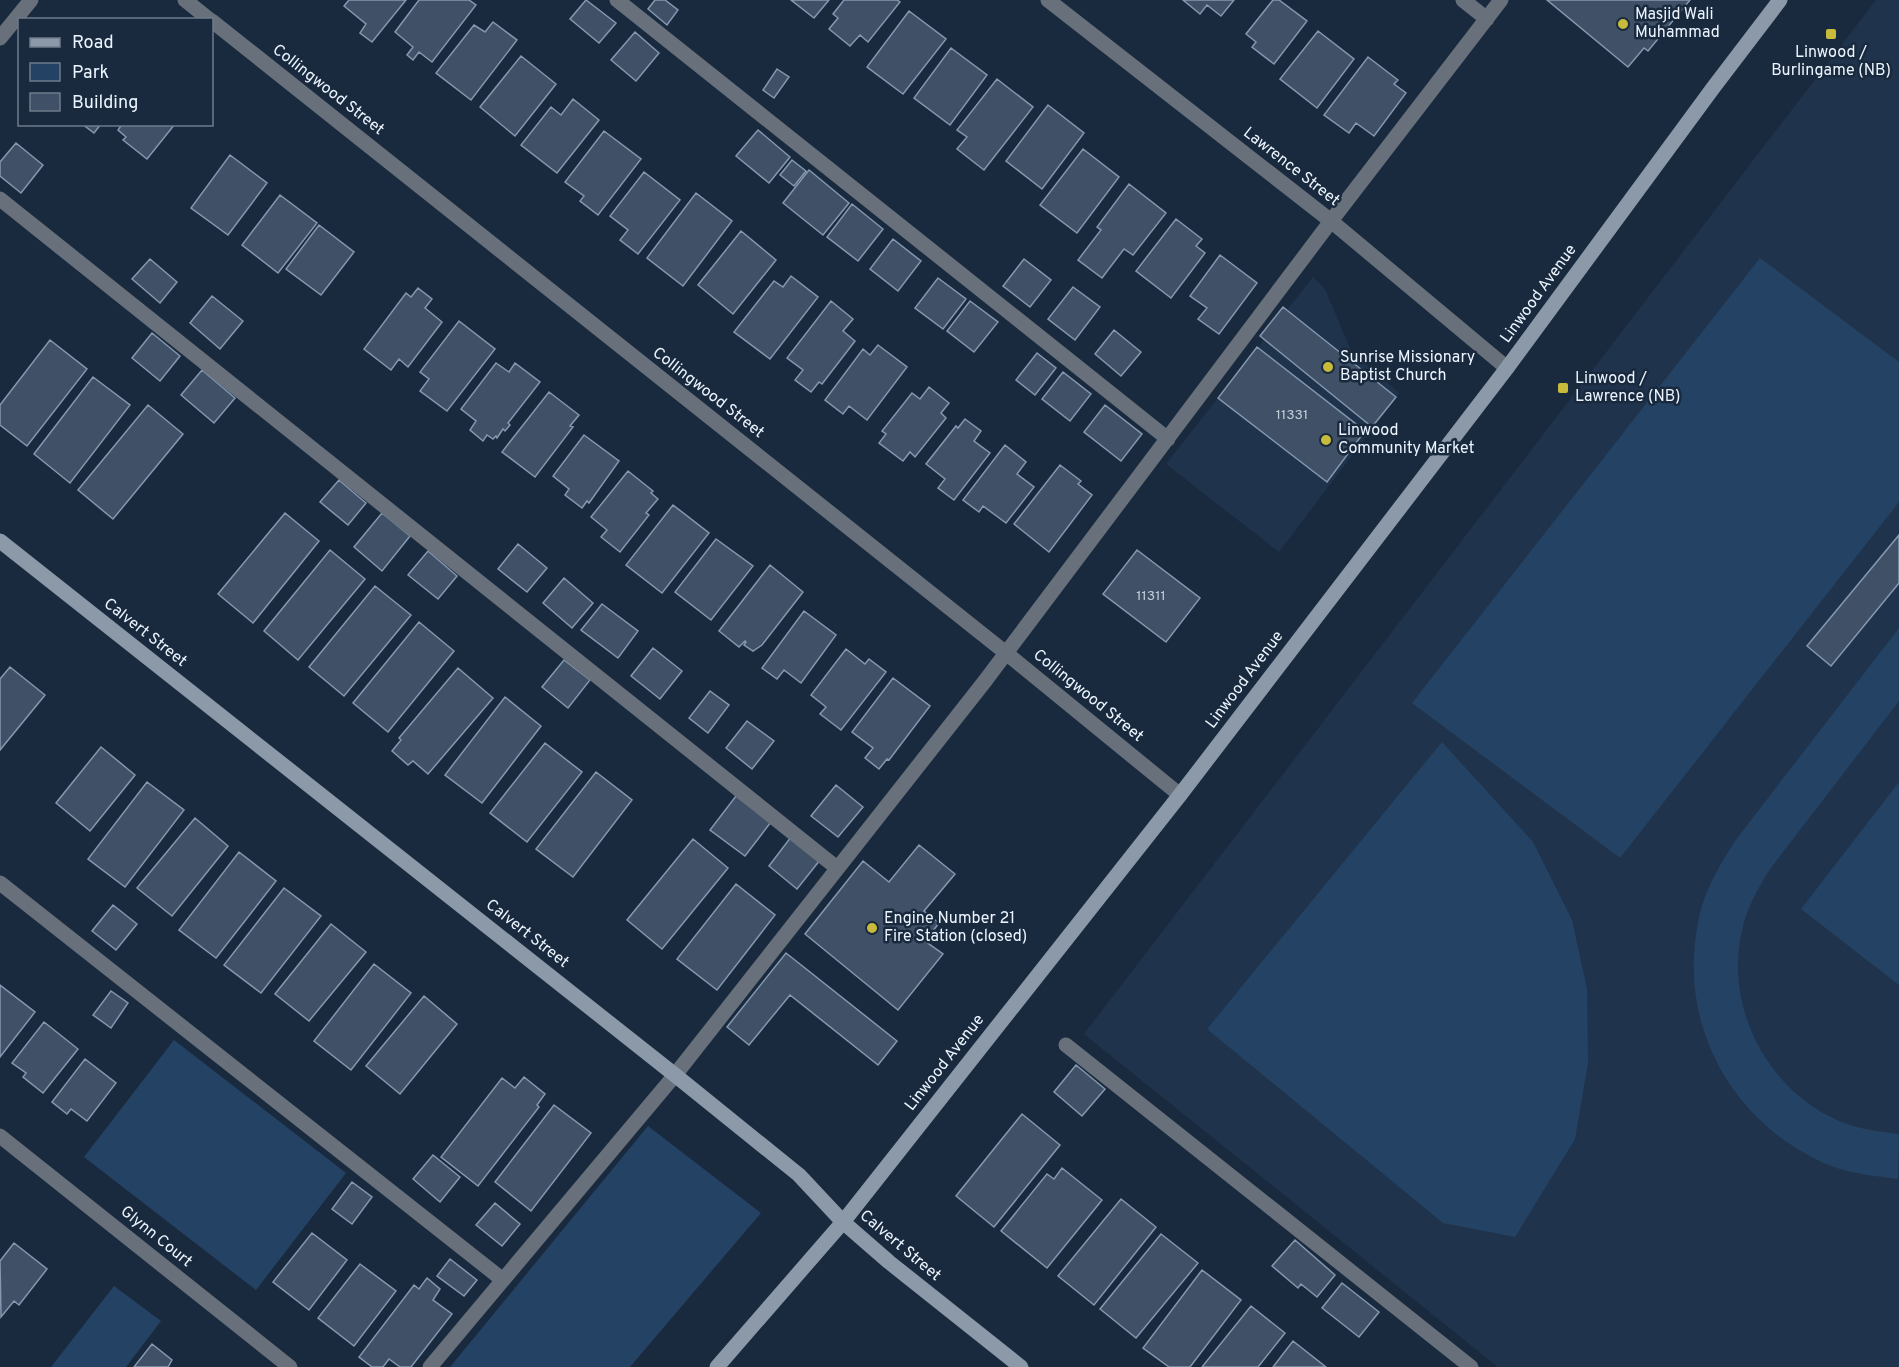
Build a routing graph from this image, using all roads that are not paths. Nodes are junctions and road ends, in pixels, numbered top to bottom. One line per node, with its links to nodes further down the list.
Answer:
1 (31, 0): 11 (street)
2 (185, 0): 8 (street, Collingwood Street)
3 (617, 0): 15 (street)
4 (1048, 0): 13 (street, Lawrence Street)
5 (1463, 0): 9 (street)
6 (1501, 0): 9 (street)
7 (1780, 0): 14 (street, Linwood Avenue)
8 (208, 18)
9 (1487, 19): 13 (street)
10 (213, 22): 17 (street, Collingwood Street)
11 (0, 38)
12 (0, 200): 19 (street)
13 (1331, 221): 14 (street, Lawrence Street); 15 (street)
14 (1507, 368): 18 (street, Linwood Avenue)
15 (1168, 439): 17 (street)
16 (0, 541): 22 (street, Calvert Street)
17 (1006, 653): 18 (street, Collingwood Street); 19 (street)
18 (1180, 795): 24 (street, Linwood Avenue)
19 (837, 868): 22 (street)
20 (0, 882): 25 (street)
21 (1066, 1045): 30 (street)
22 (675, 1075): 24 (street, Calvert Street); 25 (street)
23 (0, 1136): 26 (street, Glynn Court)
24 (843, 1222): 28 (street, Linwood Avenue); 29 (street, Calvert Street)
25 (503, 1280): 27 (street)
26 (290, 1367)
27 (430, 1367)
28 (717, 1367)
29 (1021, 1367)
30 (1471, 1367)

